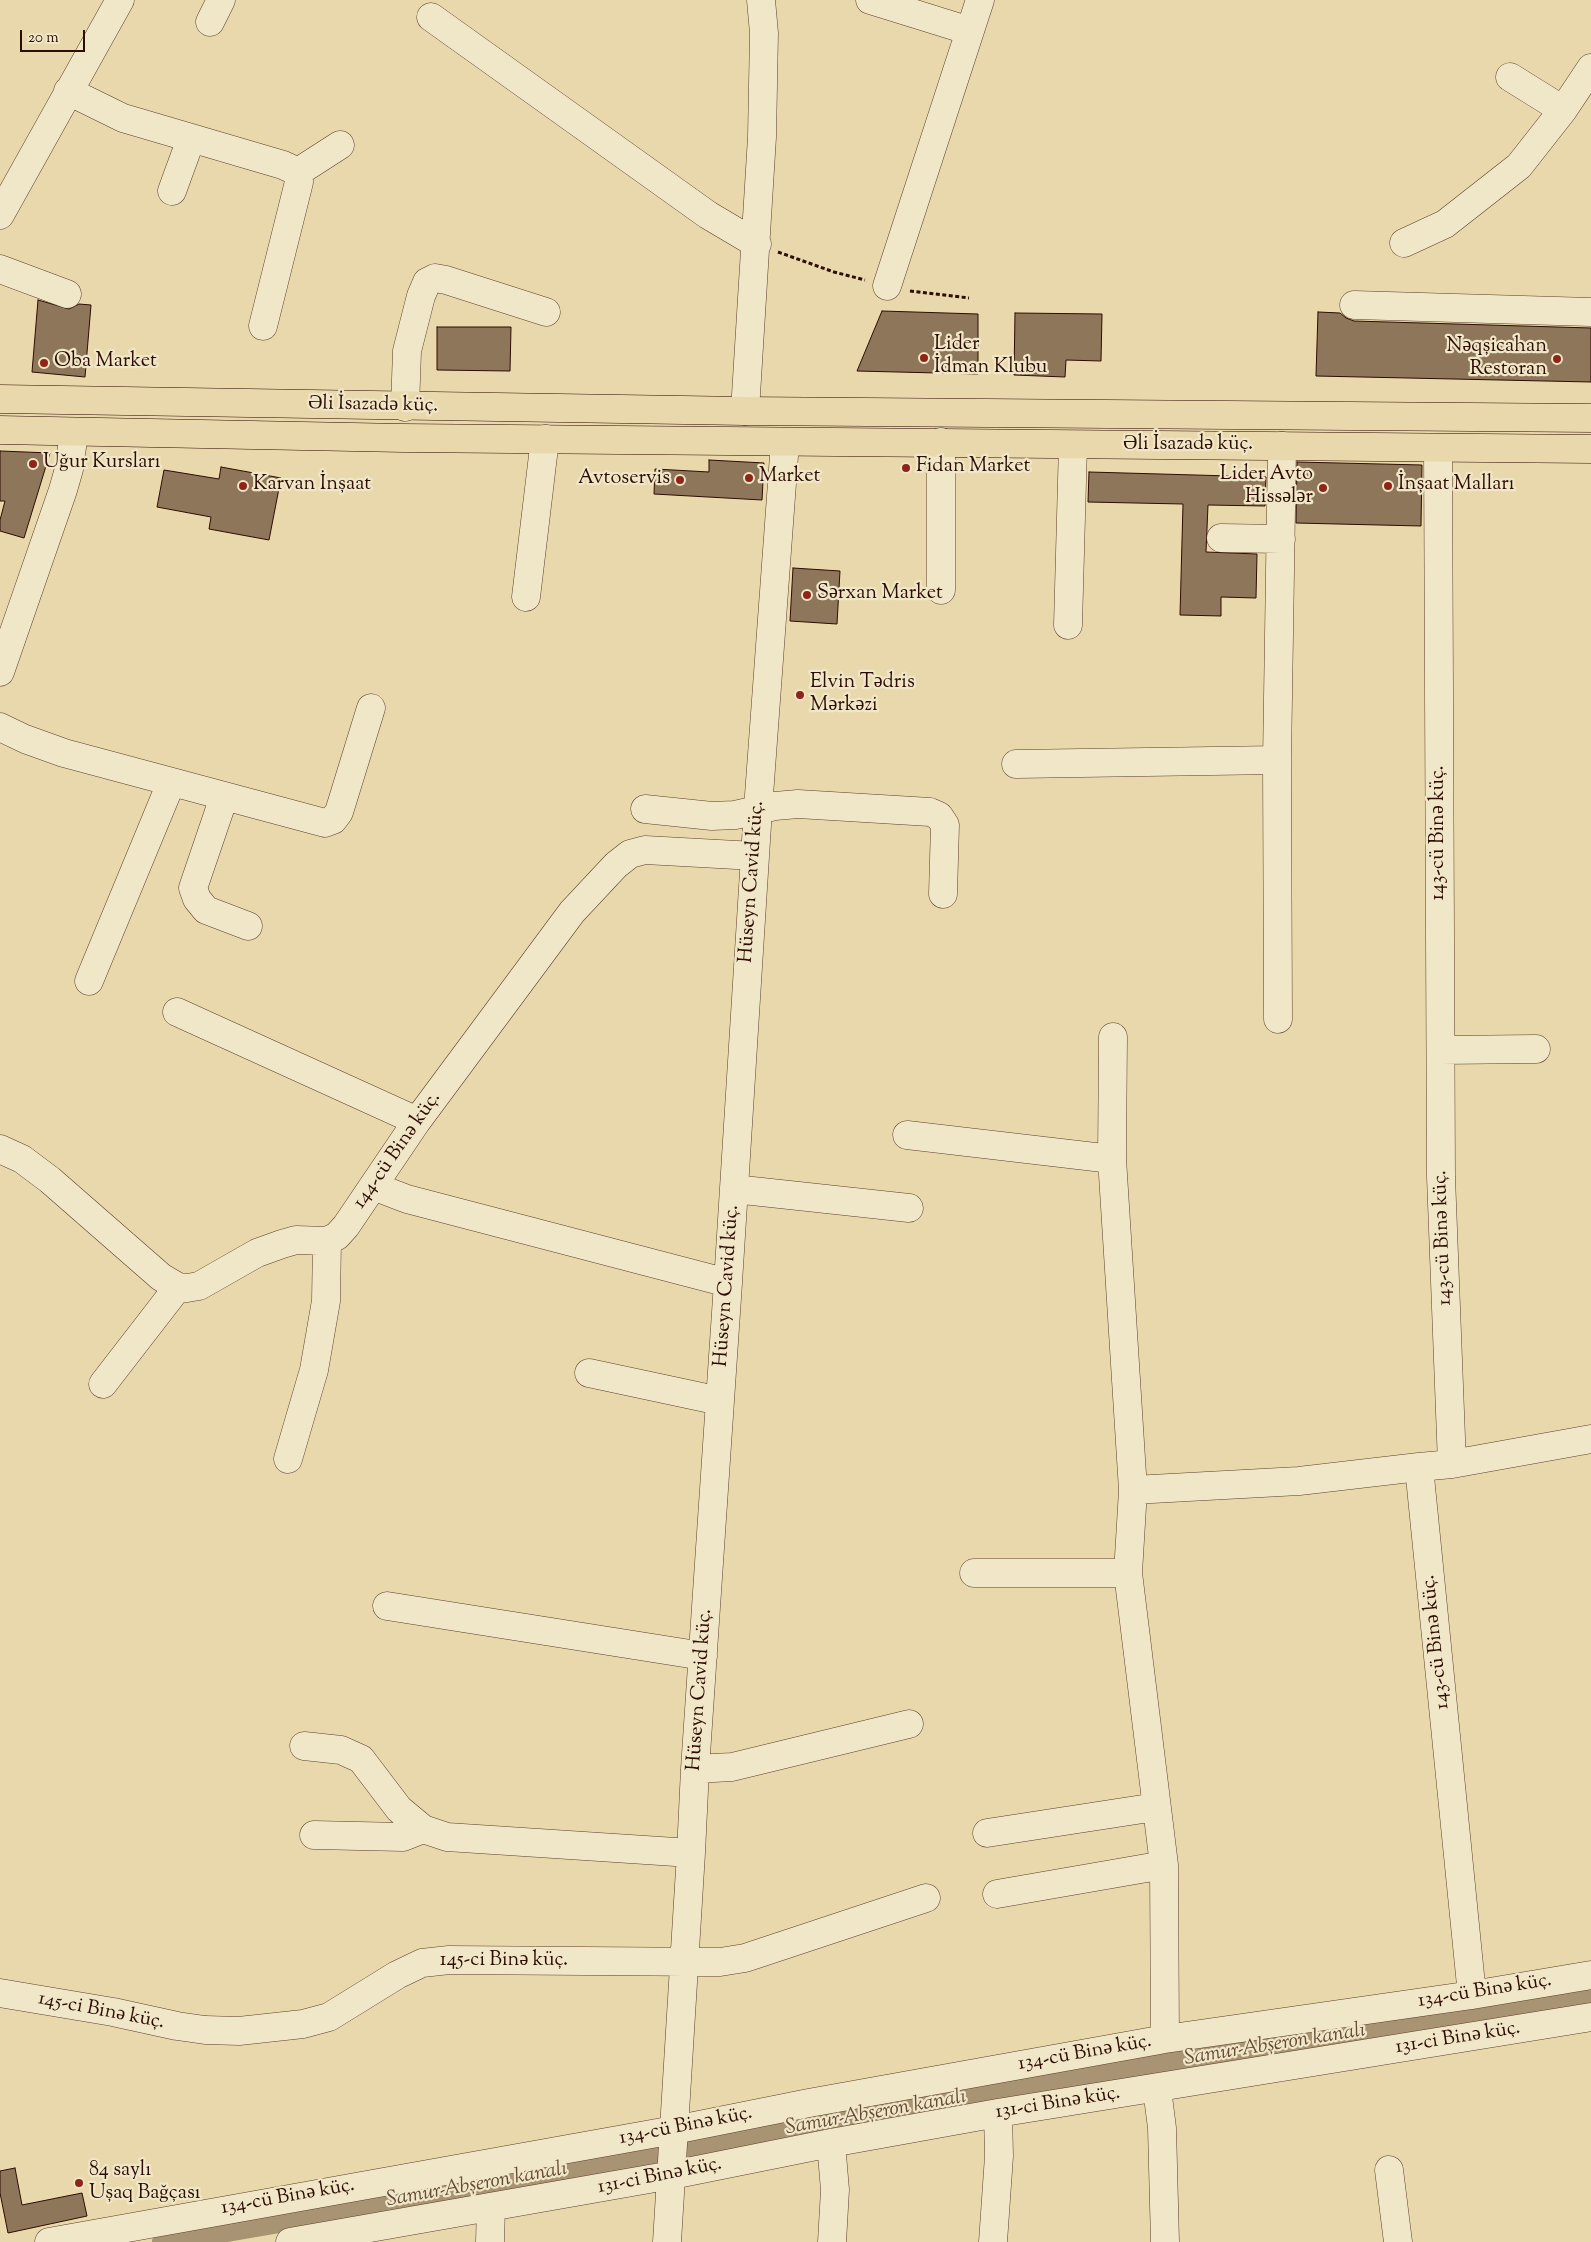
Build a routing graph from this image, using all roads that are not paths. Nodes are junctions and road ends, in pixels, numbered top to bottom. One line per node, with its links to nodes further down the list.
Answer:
1 (120, 0): 9 (street)
2 (761, 0): 17 (street)
3 (870, 0): 6 (street)
4 (980, 0): 6 (street)
5 (431, 17): 17 (street)
6 (970, 31): 19 (street)
7 (1591, 68): 10 (street)
8 (1510, 77): 10 (street)
9 (68, 91): 11 (street); 15 (street)
10 (1563, 110): 16 (street)
11 (190, 138): 13 (street); 14 (street)
12 (340, 145): 13 (street)
13 (298, 172): 24 (street)
14 (172, 191)
15 (0, 214)
16 (1404, 243)
17 (757, 244): 27 (street)
18 (0, 269): 20 (street)
19 (887, 286)
20 (67, 294)
21 (1354, 305): 23 (street)
22 (546, 312): 26 (street)
23 (1591, 312)
24 (263, 326)
25 (0, 399): 26 (main road, Əli İsazadə küç.)
26 (405, 407): 27 (main road, Əli İsazadə küç.)
27 (745, 411): 28 (main road, Əli İsazadə küç.); 33 (main road)
28 (786, 412): 29 (main road, Əli İsazadə küç.); 34 (main road)
29 (1591, 418)
30 (0, 430): 31 (main road, Əli İsazadə küç.)
31 (74, 432): 32 (main road, Əli İsazadə küç.); 45 (street)
32 (545, 440): 33 (main road, Əli İsazadə küç.); 43 (street)
33 (744, 442): 34 (main road, Əli İsazadə küç.)
34 (785, 442): 35 (main road, Əli İsazadə küç.); 53 (street, Hüseyn Cavid küç.)
35 (941, 442): 36 (main road, Əli İsazadə küç.); 42 (street)
36 (1073, 445): 37 (main road, Əli İsazadə küç.); 44 (street)
37 (1282, 446): 38 (main road, Əli İsazadə küç.); 41 (street)
38 (1438, 448): 39 (main road, Əli İsazadə küç.); 62 (street, 143-cü Binə küç.)
39 (1591, 449)
40 (1221, 538): 41 (street)
41 (1281, 539): 48 (street)
42 (941, 590)
43 (526, 597)
44 (1068, 625)
45 (0, 672)
46 (370, 708): 51 (street)
47 (0, 727): 50 (street)
48 (1277, 760): 49 (street); 59 (street)
49 (1016, 764)
50 (171, 783): 51 (street); 57 (street)
51 (224, 797): 56 (street)
52 (645, 809): 53 (street)
53 (758, 809): 54 (street, Hüseyn Cavid küç.); 55 (street)
54 (755, 856): 63 (street, 144-cü Binə küç.); 68 (street, Hüseyn Cavid küç.)
55 (943, 894)
56 (248, 926)
57 (89, 981)
58 (177, 1012): 63 (street)
59 (1278, 1018)
60 (1113, 1037): 66 (street)
61 (1536, 1049): 62 (street)
62 (1441, 1050): 78 (street, 143-cü Binə küç.)
63 (417, 1121): 67 (street, 144-cü Binə küç.)
64 (907, 1135): 66 (street)
65 (0, 1149): 72 (street)
66 (1112, 1159): 80 (street)
67 (373, 1186): 70 (street, 144-cü Binə küç.); 71 (street)
68 (734, 1189): 69 (street); 71 (street, Hüseyn Cavid küç.)
69 (909, 1208)
70 (327, 1241): 72 (street); 77 (street)
71 (728, 1283): 75 (street, Hüseyn Cavid küç.)
72 (178, 1286): 74 (street)
73 (589, 1373): 75 (street)
74 (103, 1384)
75 (720, 1401): 84 (street, Hüseyn Cavid küç.)
76 (1591, 1439): 78 (street)
77 (288, 1459)
78 (1452, 1464): 79 (street)
79 (1419, 1467): 80 (street); 99 (street, 143-cü Binə küç.)
80 (1133, 1490): 82 (street)
81 (974, 1573): 82 (street)
82 (1128, 1573): 88 (street)
83 (387, 1606): 84 (street)
84 (703, 1656): 87 (street, Hüseyn Cavid küç.)
85 (909, 1724): 87 (street)
86 (304, 1746): 89 (street)
87 (694, 1769): 92 (street, Hüseyn Cavid küç.)
88 (1156, 1807): 90 (street); 93 (street)
89 (423, 1829): 91 (street); 92 (street)
90 (987, 1833)
91 (314, 1835)
92 (691, 1853): 96 (street, Hüseyn Cavid küç.)
93 (1164, 1865): 94 (street); 101 (street)
94 (997, 1894)
95 (926, 1898): 96 (street, 145-ci Binə küç.)
96 (684, 1962): 98 (street, 145-ci Binə küç.); 104 (street, Hüseyn Cavid küç.)
97 (1591, 1975): 99 (street, 134-cü Binə küç.)
98 (0, 1993)
99 (1472, 1995): 101 (street, 134-cü Binə küç.)
100 (1591, 2017): 102 (street, 131-ci Binə küç.)
101 (1165, 2039): 104 (street, 134-cü Binə küç.)
102 (1157, 2089): 103 (street, 131-ci Binə küç.); 115 (street)
103 (998, 2113): 105 (street, 131-ci Binə küç.); 114 (street)
104 (674, 2130): 107 (street, Hüseyn Cavid küç.); 109 (street, 134-cü Binə küç.)
105 (831, 2143): 107 (street, 131-ci Binə küç.); 113 (street)
106 (1390, 2170): 116 (street)
107 (672, 2175): 108 (street, 131-ci Binə küç.); 112 (street)
108 (491, 2207): 110 (street, 131-ci Binə küç.); 111 (street)
109 (49, 2242)
110 (290, 2242)
111 (490, 2242)
112 (667, 2242)
113 (832, 2242)
114 (993, 2242)
115 (1165, 2242)
116 (1398, 2242)

